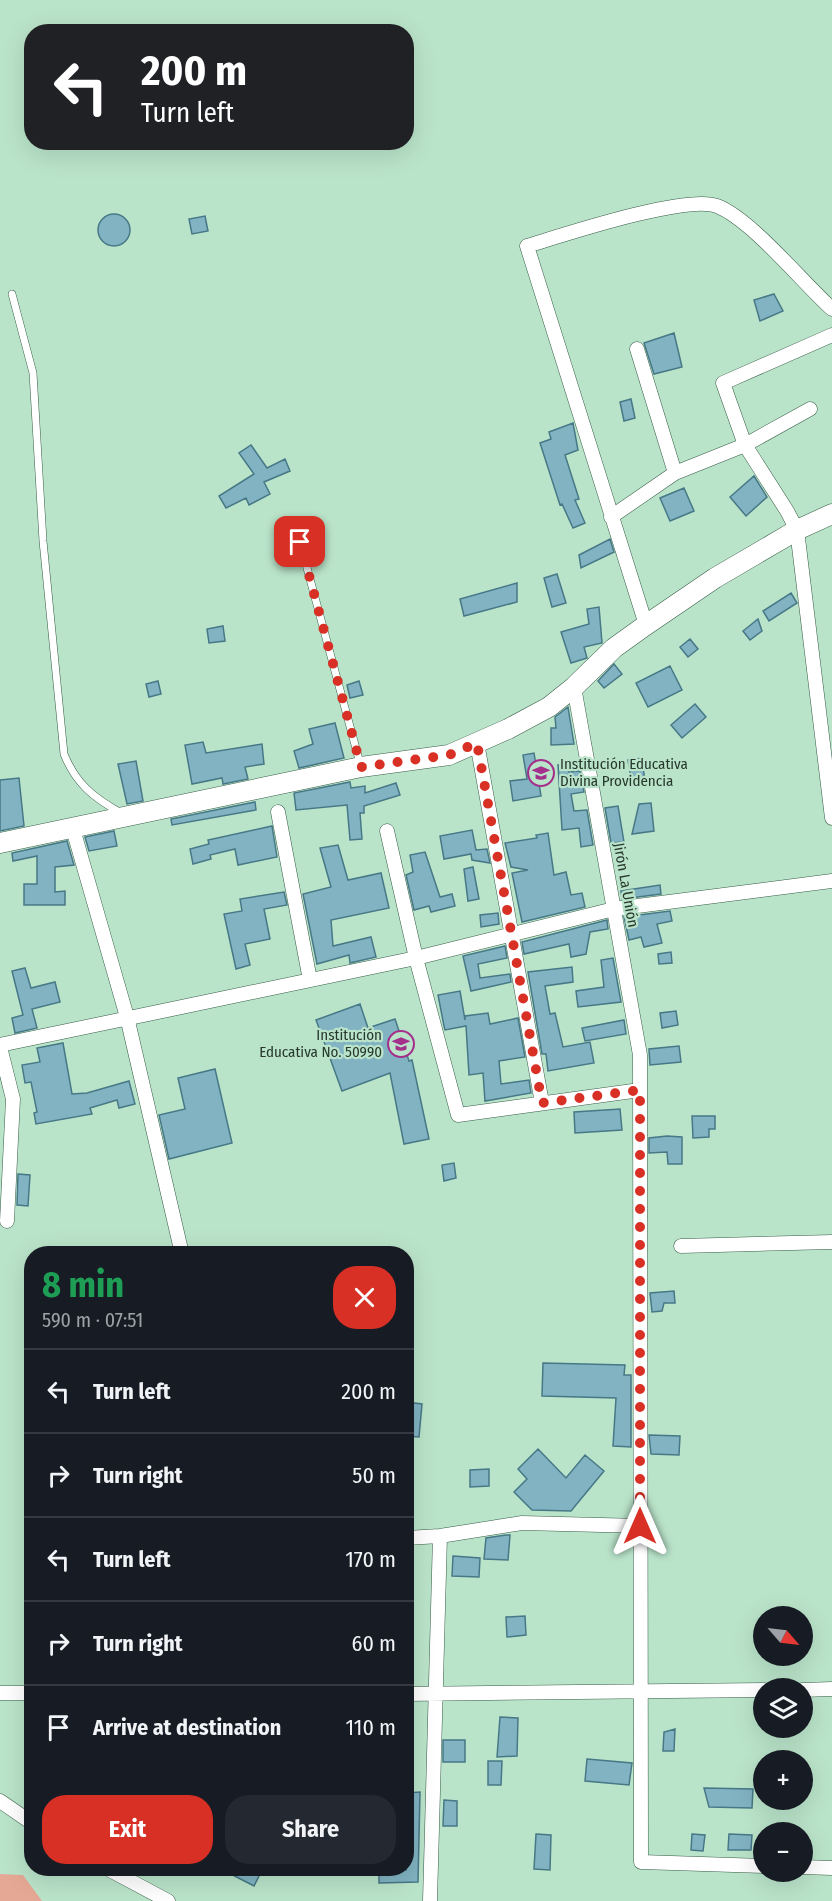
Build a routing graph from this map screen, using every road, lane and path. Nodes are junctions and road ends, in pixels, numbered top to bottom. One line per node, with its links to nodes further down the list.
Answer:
1 (12, 294): 17 (lane)
2 (832, 309): 9 (street)
3 (832, 335): 6 (street)
4 (637, 349): 7 (street)
5 (810, 409): 6 (street)
6 (745, 445): 7 (street); 11 (street)
7 (675, 473): 9 (street)
8 (832, 514): 11 (street)
9 (611, 516): 12 (street)
10 (294, 520): 15 (lane)
11 (797, 530): 12 (street); 18 (street)
12 (646, 625): 13 (street)
13 (574, 687): 14 (street); 23 (street, Jirón La Unión)
14 (477, 743): 15 (street); 24 (street)
15 (361, 767): 17 (street)
16 (278, 812): 26 (street)
17 (130, 818): 19 (street)
18 (832, 818)
19 (73, 829): 21 (street); 27 (street)
20 (387, 831): 25 (street)
21 (0, 843)
22 (832, 881): 23 (street)
23 (614, 909): 24 (street); 29 (street, Jirón La Unión)
24 (512, 933): 25 (street); 30 (street)
25 (416, 958): 26 (street); 30 (street)
26 (310, 980): 27 (street)
27 (127, 1017): 28 (street); 33 (street)
28 (0, 1046): 31 (street)
29 (640, 1090): 30 (street); 35 (street, Jirón La Unión)
30 (542, 1103)
31 (7, 1221)
32 (832, 1242): 34 (street)
33 (180, 1246)
34 (681, 1246)
35 (640, 1526): 36 (street); 42 (street, Jirón La Unión)
36 (440, 1536): 37 (street); 45 (street)
37 (414, 1538)
38 (832, 1689): 40 (street)
39 (753, 1690): 42 (street)
40 (813, 1690)
41 (0, 1692): 43 (street)
42 (641, 1692): 45 (street); 48 (street, Jirón La Unión)
43 (24, 1693)
44 (414, 1694): 45 (street)
45 (435, 1695): 53 (street)
46 (0, 1800): 47 (street)
47 (24, 1817)
48 (753, 1866)
49 (813, 1868): 50 (street)
50 (832, 1868)
51 (121, 1876): 52 (street)
52 (168, 1901)
53 (430, 1901)

